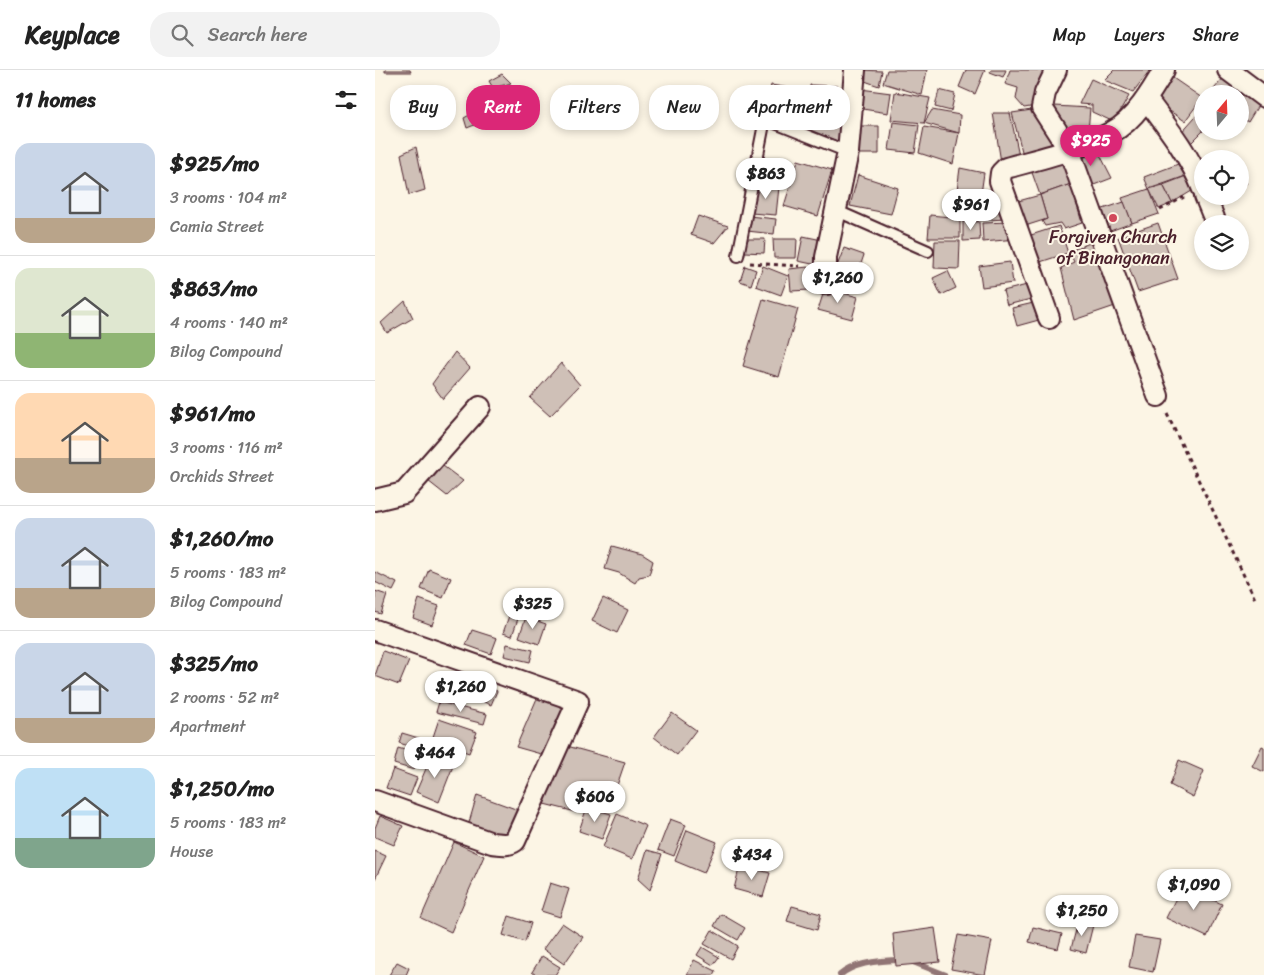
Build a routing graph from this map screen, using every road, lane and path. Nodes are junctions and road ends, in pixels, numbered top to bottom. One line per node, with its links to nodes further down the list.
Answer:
1 (855, 70): 8 (street)
2 (1056, 70): 7 (street)
3 (1164, 70): 6 (street)
4 (1227, 70): 5 (street)
5 (1264, 97)
6 (1147, 100): 7 (street); 9 (street)
7 (1069, 150): 17 (street); 18 (street)
8 (848, 152): 11 (street); 14 (lane)
9 (1194, 169)
10 (1194, 195): 12 (path)
11 (835, 210): 13 (lane); 16 (street)
12 (1160, 210)
13 (928, 251)
14 (738, 256): 15 (path)
15 (800, 266)
16 (826, 284)
17 (1049, 318)
18 (1158, 396): 21 (path)
19 (480, 407): 20 (street)
20 (375, 500)
21 (1256, 601)
22 (375, 630): 23 (street)
23 (375, 801)

